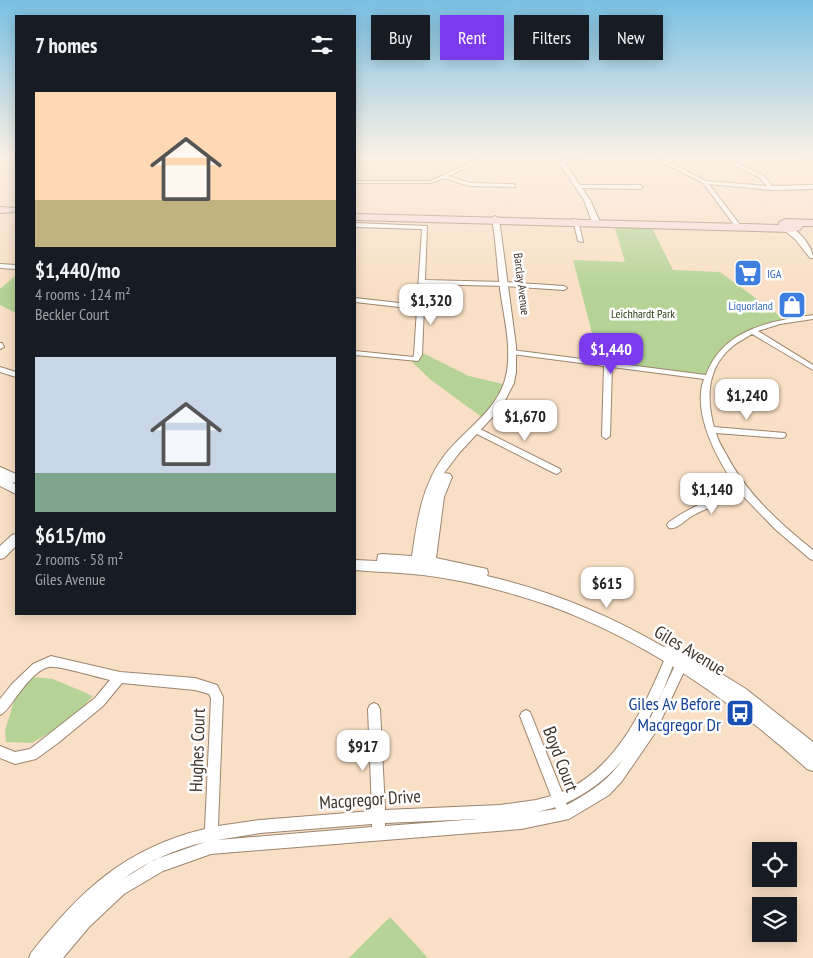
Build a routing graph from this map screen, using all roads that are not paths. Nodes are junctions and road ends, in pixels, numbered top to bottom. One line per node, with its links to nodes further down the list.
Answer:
1 (588, 202): 8 (street)
2 (720, 202): 9 (street)
3 (0, 209): 4 (main road)
4 (15, 209)
5 (356, 216): 6 (main road)
6 (499, 219): 7 (main road); 20 (street, Barclay Avenue)
7 (575, 221): 8 (main road); 14 (street)
8 (596, 221): 9 (main road)
9 (736, 224): 12 (main road)
10 (813, 224): 13 (main road)
11 (356, 225): 19 (street)
12 (785, 227): 13 (main road); 16 (street)
13 (798, 227): 15 (street)
14 (581, 241)
15 (813, 250)
16 (813, 256)
17 (0, 266): 18 (street)
18 (15, 267)
19 (422, 282): 20 (street); 23 (street)
20 (507, 284): 21 (street); 26 (street, Barclay Avenue)
21 (564, 288)
22 (356, 300): 23 (street)
23 (421, 307): 27 (street)
24 (813, 317): 25 (street)
25 (753, 331): 29 (street); 32 (street)
26 (515, 352): 28 (street); 34 (street, Barclay Avenue)
27 (356, 353)
28 (608, 364): 32 (street); 36 (street)
29 (813, 368)
30 (0, 369): 31 (street)
31 (15, 375)
32 (706, 377): 33 (street)
33 (710, 430): 35 (street); 42 (street)
34 (479, 432): 38 (street); 51 (street, Barclay Avenue)
35 (782, 435)
36 (606, 436)
37 (0, 471): 39 (street)
38 (557, 471)
39 (15, 478)
40 (0, 480): 41 (street)
41 (15, 489)
42 (746, 492): 43 (street); 48 (street)
43 (672, 525)
44 (15, 533): 46 (street)
45 (15, 540): 47 (street)
46 (0, 546)
47 (0, 554)
48 (813, 556)
49 (356, 557): 51 (street, Giles Avenue)
50 (356, 565): 51 (street, Giles Avenue)
51 (423, 565): 52 (street, Giles Avenue)
52 (677, 659): 58 (street, Giles Avenue); 59 (street, Giles Avenue); 60 (street, Macgregor Drive); 61 (street)
53 (120, 677): 54 (street, Hughes Court); 57 (street); 63 (street, Hughes Court)
54 (0, 708)
55 (374, 709): 62 (street)
56 (526, 716): 60 (street, Boyd Court)
57 (0, 752)
58 (813, 752)
59 (813, 763)
60 (558, 800): 61 (street, Boyd Court); 62 (street, Macgregor Drive)
61 (564, 814): 64 (street)
62 (378, 816): 63 (street, Macgregor Drive); 64 (street)
63 (212, 832): 65 (street, Hughes Court); 66 (street, Macgregor Drive)
64 (378, 833): 65 (street)
65 (211, 847): 67 (street)
66 (36, 958)
67 (53, 958)

